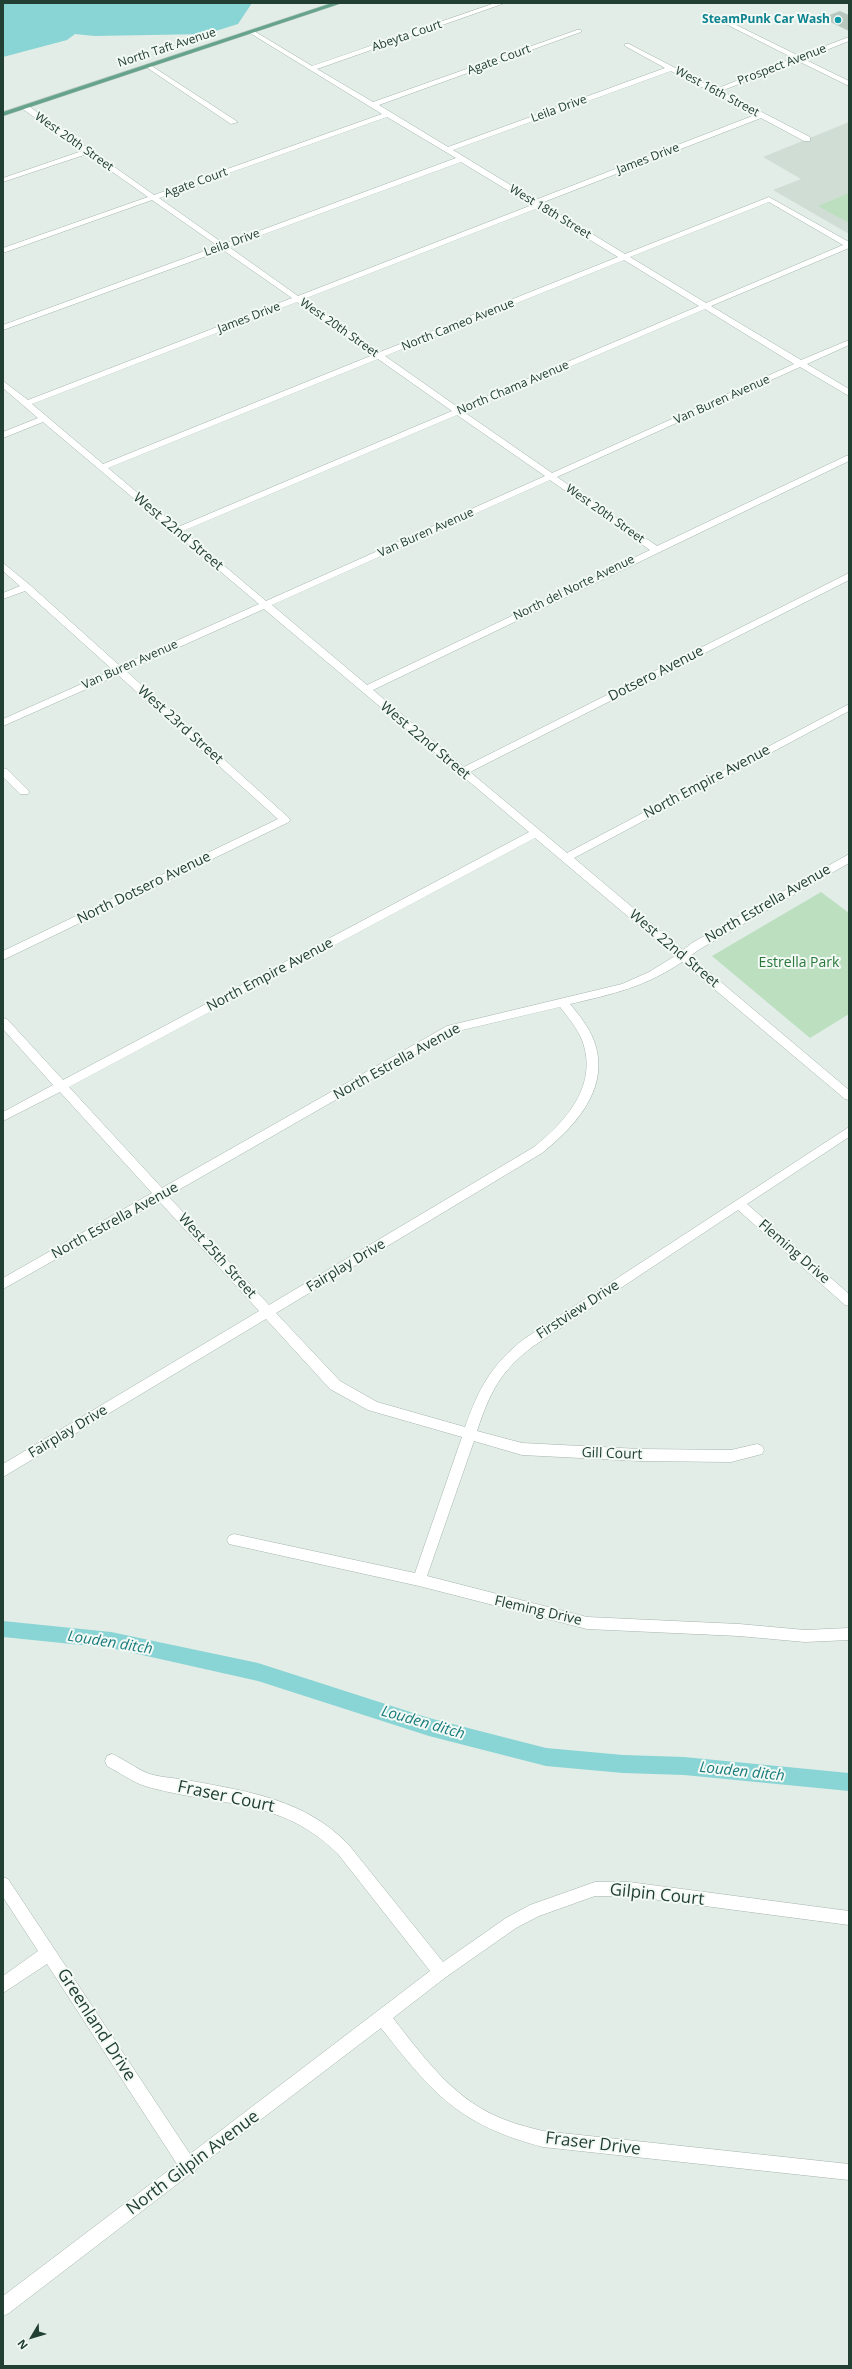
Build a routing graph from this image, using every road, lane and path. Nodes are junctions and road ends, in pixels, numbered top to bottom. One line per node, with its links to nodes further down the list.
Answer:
1 (339, 3): 5 (main road, North Taft Avenue)
2 (502, 3): 10 (street, Abeyta Court)
3 (710, 14): 8 (street)
4 (579, 31): 14 (street, Agate Court)
5 (252, 32): 9 (main road, North Taft Avenue); 10 (street, West 18th Street)
6 (849, 40): 8 (street, Prospect Avenue)
7 (627, 45): 11 (street, West 16th Street)
8 (799, 59): 12 (street); 13 (street, Prospect Avenue)
9 (148, 66): 15 (main road, North Taft Avenue); 19 (street)
10 (312, 68): 14 (street, West 18th Street)
11 (671, 68): 13 (street, West 16th Street); 21 (street, Leila Drive)
12 (849, 84)
13 (716, 91): 18 (street, West 16th Street)
14 (373, 105): 17 (street, West 18th Street)
15 (24, 107): 16 (main road, North Taft Avenue); 22 (street, West 20th Street)
16 (3, 114)
17 (388, 114): 21 (street, West 18th Street); 25 (street, Agate Court)
18 (761, 115): 20 (street, West 16th Street); 26 (street, James Drive)
19 (234, 122)
20 (807, 139)
21 (447, 150): 23 (street, West 18th Street)
22 (87, 152): 24 (street); 25 (street, West 20th Street)
23 (462, 159): 26 (street, West 18th Street); 28 (street, Leila Drive)
24 (3, 180)
25 (153, 198): 28 (street, West 20th Street); 29 (street, Agate Court)
26 (537, 204): 30 (street, West 18th Street); 31 (street, James Drive)
27 (849, 245): 30 (street, North Cameo Avenue); 32 (street, North Chama Avenue)
28 (223, 247): 31 (street, West 20th Street); 33 (street, Leila Drive)
29 (3, 251)
30 (624, 257): 32 (street, West 18th Street); 35 (street, North Cameo Avenue)
31 (298, 300): 35 (street, West 20th Street); 39 (street, James Drive)
32 (705, 306): 36 (street, West 18th Street); 40 (street, North Chama Avenue)
33 (3, 328)
34 (849, 342): 36 (street, Van Buren Avenue)
35 (379, 356): 40 (street, West 20th Street); 44 (street, North Cameo Avenue)
36 (801, 364): 38 (street, West 18th Street); 45 (street, Van Buren Avenue)
37 (3, 384): 39 (street, West 22nd Street)
38 (849, 393)
39 (26, 404): 41 (street, West 22nd Street)
40 (458, 411): 45 (street, West 20th Street); 46 (street, North Chama Avenue)
41 (44, 419): 42 (street); 44 (street, West 22nd Street)
42 (3, 435)
43 (849, 458): 47 (street, North del Norte Avenue)
44 (102, 467): 46 (street, West 22nd Street)
45 (551, 477): 47 (street, West 20th Street); 52 (street, Van Buren Avenue)
46 (176, 531): 52 (street, West 22nd Street)
47 (655, 550): 54 (street, North del Norte Avenue)
48 (3, 566): 50 (street, West 23rd Street)
49 (849, 576): 58 (street, Dotsero Avenue)
50 (26, 586): 51 (street); 53 (street, West 23rd Street)
51 (3, 596)
52 (265, 606): 53 (street, Van Buren Avenue); 54 (street, West 22nd Street)
53 (118, 669): 56 (street, Van Buren Avenue); 60 (street, West 23rd Street)
54 (365, 690): 58 (street, West 22nd Street)
55 (849, 707): 62 (street, North Empire Avenue)
56 (3, 722)
57 (3, 771): 59 (street)
58 (462, 772): 61 (street, West 22nd Street)
59 (24, 792)
60 (285, 820): 64 (street, North Dotsero Avenue)
61 (536, 833): 62 (street, West 22nd Street); 68 (street, North Empire Avenue)
62 (566, 858): 65 (street, West 22nd Street)
63 (849, 858): 65 (street, North Estrella Avenue)
64 (3, 956)
65 (683, 956): 66 (street, North Estrella Avenue); 69 (street, West 22nd Street)
66 (563, 1002): 72 (street, North Estrella Avenue); 76 (street, Fairplay Drive)
67 (3, 1022): 68 (street, West 25th Street)
68 (60, 1086): 70 (street, North Empire Avenue); 72 (street, West 25th Street)
69 (849, 1096)
70 (3, 1117)
71 (849, 1131): 73 (street, Firstview Drive)
72 (162, 1195): 74 (street, North Estrella Avenue); 76 (street, West 25th Street)
73 (739, 1204): 75 (street, Fleming Drive); 77 (street, Firstview Drive)
74 (3, 1284)
75 (849, 1301)
76 (269, 1313): 77 (street, West 25th Street); 79 (street, Fairplay Drive)
77 (470, 1434): 78 (street, Gill Court); 81 (street, Firstview Drive)
78 (757, 1450)
79 (3, 1471)
80 (234, 1540): 81 (street, Fleming Drive)
81 (419, 1580): 82 (street, Fleming Drive)
82 (849, 1634)
83 (112, 1761): 87 (street, Fraser Court)
84 (3, 1884): 86 (street, Greenland Drive)
85 (849, 1918): 87 (street, Gilpin Court)
86 (49, 1953): 88 (street); 90 (street, Greenland Drive)
87 (441, 1972): 89 (street, Gilpin Court)
88 (3, 1985)
89 (383, 2018): 90 (street, North Gilpin Avenue); 91 (street, Fraser Drive)
90 (189, 2167): 92 (street, North Gilpin Avenue)
91 (849, 2172)
92 (3, 2307)

